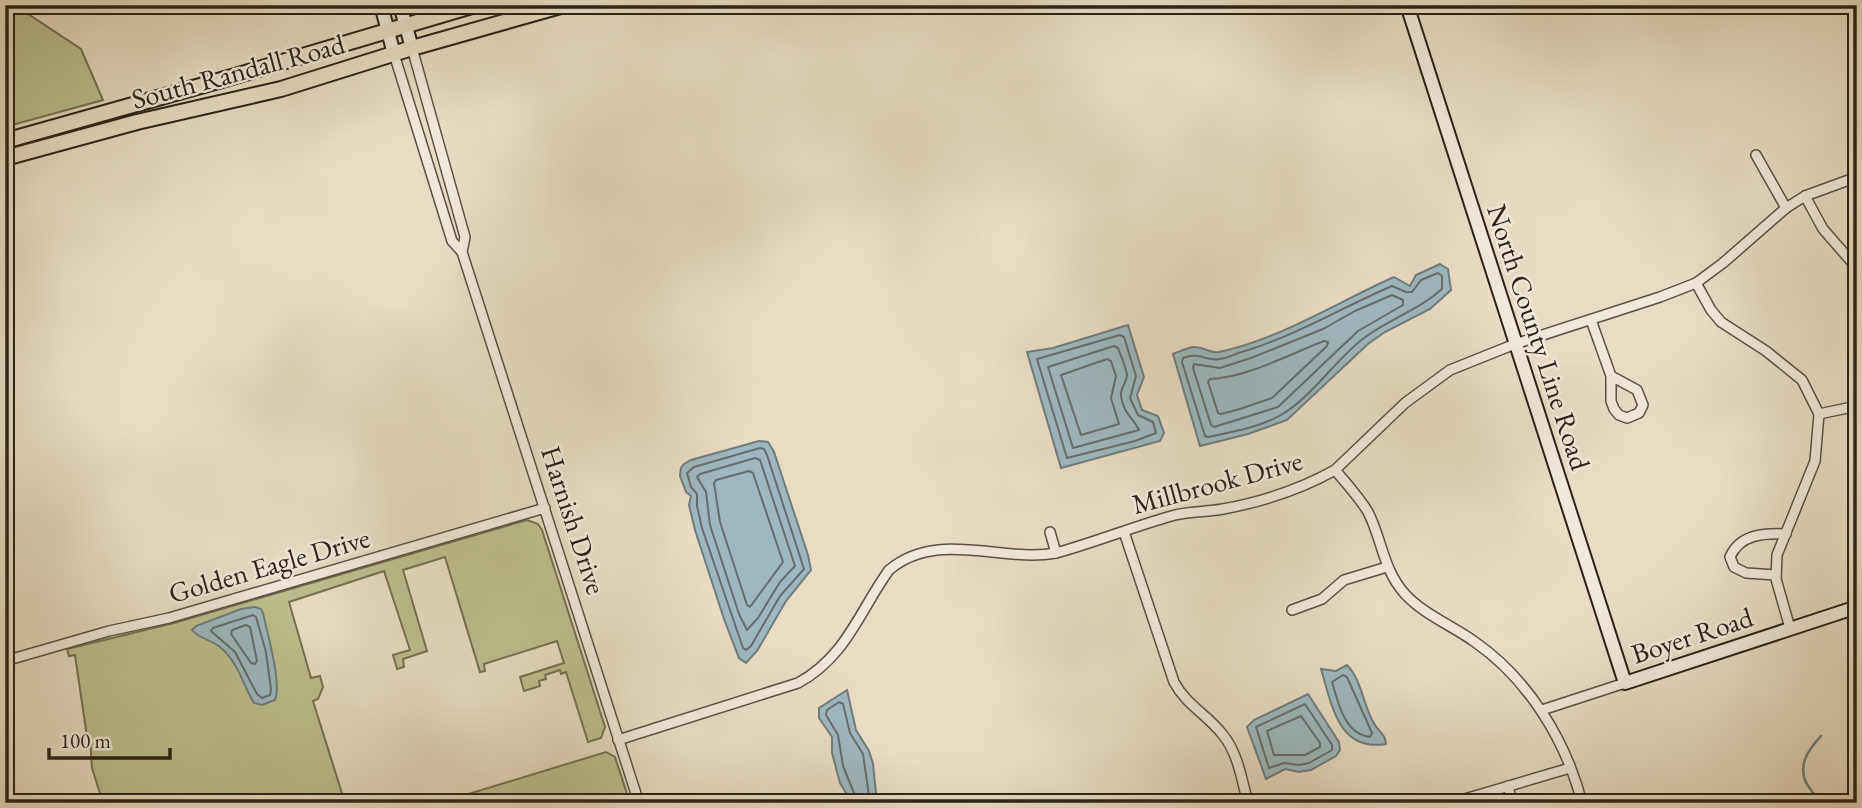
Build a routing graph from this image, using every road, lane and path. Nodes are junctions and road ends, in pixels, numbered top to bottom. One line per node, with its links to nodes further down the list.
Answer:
1 (381, 5): 7 (street, Harnish Drive)
2 (400, 5): 6 (street, Harnish Drive)
3 (475, 5): 6 (main road, South Randall Road)
4 (564, 5): 8 (main road, South Randall Road)
5 (1407, 5): 20 (street, North County Line Road)
6 (406, 24): 7 (main road, South Randall Road); 8 (street, Harnish Drive)
7 (387, 29): 9 (street, Harnish Drive); 10 (main road, South Randall Road)
8 (412, 48): 9 (main road, South Randall Road); 16 (street, Harnish Drive)
9 (394, 54): 12 (main road, South Randall Road); 16 (street, Harnish Drive)
10 (5, 141)
11 (1756, 155): 15 (street)
12 (5, 158)
13 (1857, 177): 14 (street, Millbrook Drive)
14 (1805, 196): 15 (street, Millbrook Drive); 17 (street)
15 (1786, 208): 18 (street, Millbrook Drive)
16 (462, 251): 25 (street, Harnish Drive)
17 (1857, 268)
18 (1696, 283): 19 (street, Millbrook Drive); 23 (street)
19 (1591, 320): 20 (street, Millbrook Drive); 21 (street)
20 (1515, 344): 24 (street, Millbrook Drive); 36 (street, North County Line Road)
21 (1611, 376): 21 (street)
22 (1857, 405): 23 (street)
23 (1819, 414): 28 (street)
24 (1335, 470): 27 (street, Millbrook Drive); 30 (street)
25 (545, 508): 35 (street, Golden Eagle Drive); 38 (street, Harnish Drive)
26 (1050, 532): 29 (street)
27 (1124, 532): 29 (street, Millbrook Drive); 42 (street)
28 (1786, 534): 31 (street); 31 (street)
29 (1056, 553): 38 (street, Millbrook Drive)
30 (1387, 567): 33 (street); 37 (street)
31 (1776, 575): 34 (street)
32 (1857, 607): 34 (street, Boyer Road)
33 (1292, 610)
34 (1790, 628): 36 (street, Boyer Road)
35 (5, 661)
36 (1625, 683): 37 (street, Boyer Road)
37 (1542, 710): 39 (street)
38 (618, 740): 41 (street, Harnish Drive)
39 (1570, 768): 40 (street); 45 (street)
40 (1508, 786): 43 (street); 44 (street)
41 (639, 803)
42 (1248, 803)
43 (1451, 803)
44 (1512, 803)
45 (1582, 803)

